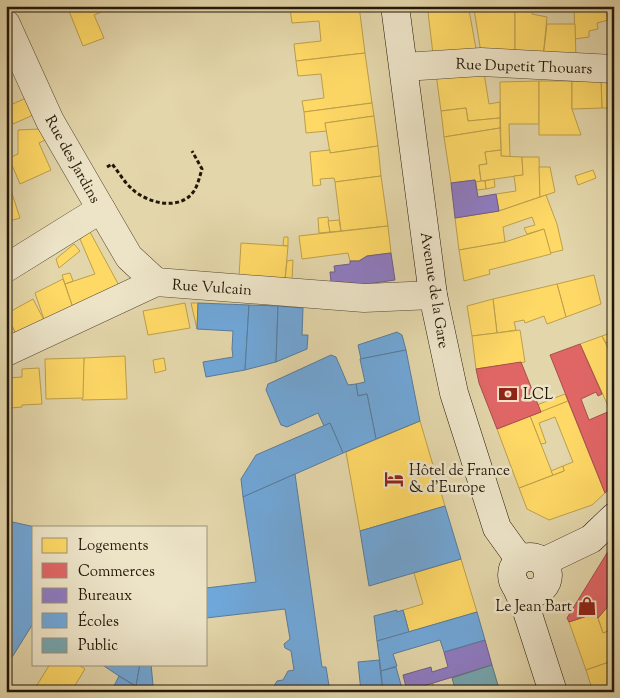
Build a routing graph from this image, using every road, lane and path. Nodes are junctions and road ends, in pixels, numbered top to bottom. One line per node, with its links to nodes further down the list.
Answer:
1 (395, 6): 3 (street, Avenue de la Gare)
2 (6, 24): 6 (street, Rue des Jardins)
3 (404, 67): 4 (street, Rue Dupetit Thouars); 10 (street, Avenue de la Gare)
4 (614, 69)
5 (192, 151): 6 (path)
6 (85, 181): 7 (street, Rue des Jardins)
7 (101, 209): 8 (street); 9 (street, Rue des Jardins)
8 (6, 268)
9 (156, 282): 10 (street, Rue Vulcain); 11 (street, Rue Vulcain)
10 (433, 295): 13 (street, Avenue de la Gare)
11 (6, 352)
12 (614, 517): 13 (street)
13 (530, 573): 14 (street, Avenue de la Gare); 15 (street, Avenue de la Gare)
14 (554, 692)
15 (572, 692)

